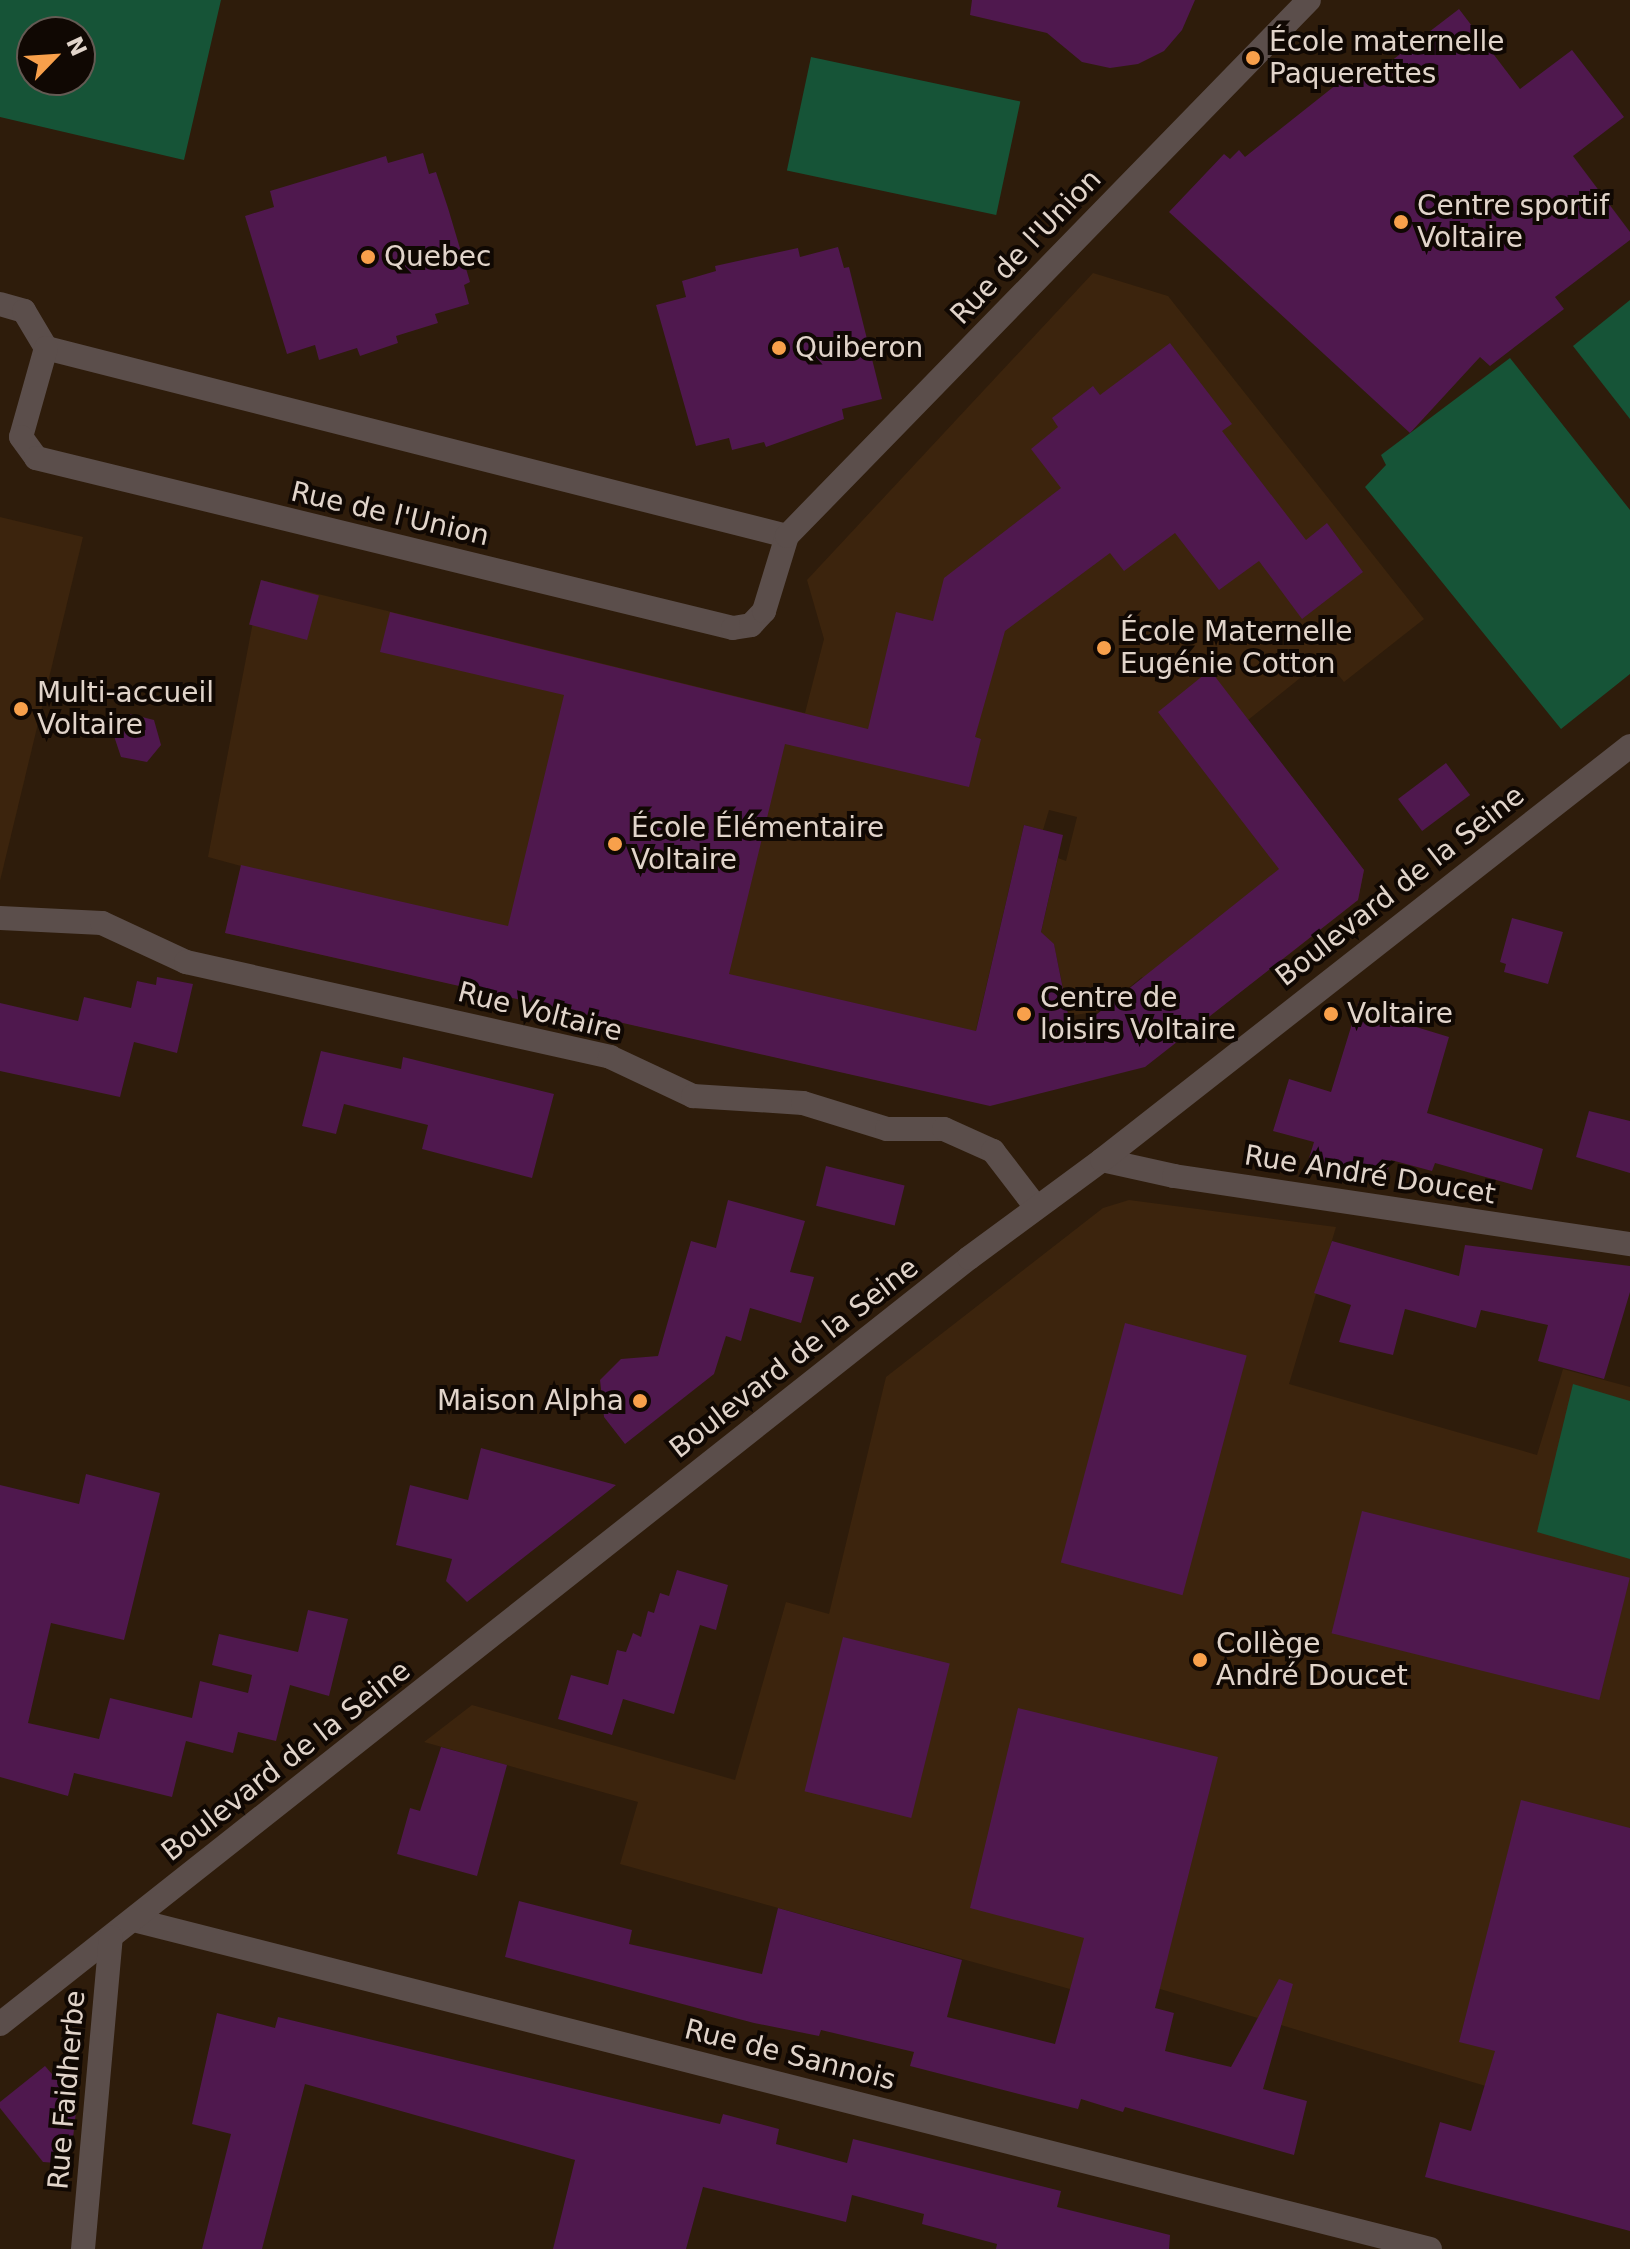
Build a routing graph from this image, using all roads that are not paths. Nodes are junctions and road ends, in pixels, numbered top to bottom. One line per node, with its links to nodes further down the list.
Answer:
1 (1309, 0): 4 (street, Rue de l'Union)
2 (0, 304): 3 (street)
3 (46, 348): 4 (street); 4 (street, Rue de l'Union)
4 (787, 536)
5 (1630, 746): 7 (street, Boulevard de la Seine)
6 (0, 918): 8 (street, Rue Voltaire)
7 (1102, 1160): 8 (street, Boulevard de la Seine); 9 (street, Rue André Doucet)
8 (1036, 1207): 10 (street, Boulevard de la Seine)
9 (1630, 1244)
10 (134, 1920): 11 (street, Boulevard de la Seine); 14 (street, Rue de Sannois)
11 (111, 1937): 12 (street, Boulevard de la Seine); 13 (street, Rue Faidherbe)
12 (0, 2024)
13 (83, 2249)
14 (1430, 2249)

